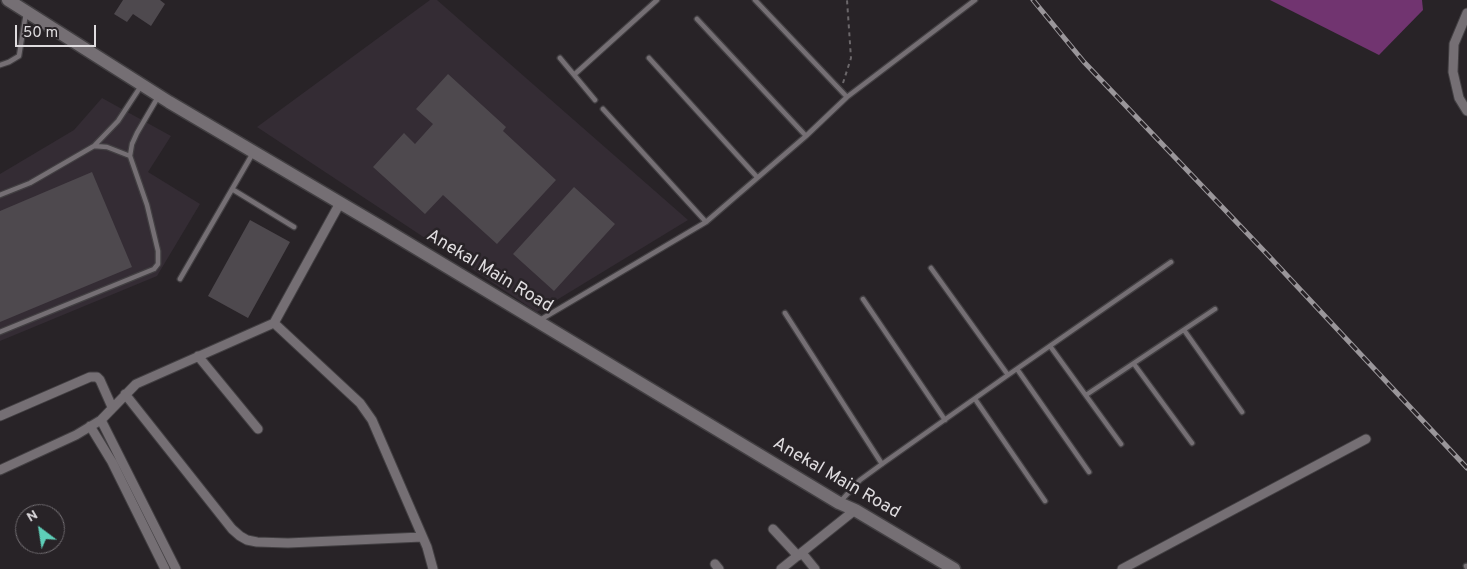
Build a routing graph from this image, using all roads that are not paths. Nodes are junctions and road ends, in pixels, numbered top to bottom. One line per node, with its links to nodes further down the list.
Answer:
1 (8, 0): 5 (main road, Anekal Main Road)
2 (657, 0): 11 (lane)
3 (755, 0): 14 (lane)
4 (975, 0): 14 (lane)
5 (26, 12): 10 (lane); 12 (main road, Anekal Main Road)
6 (1467, 12): 17 (street)
7 (698, 19): 18 (lane)
8 (560, 58): 11 (lane)
9 (649, 58): 22 (lane)
10 (0, 65)
11 (575, 74): 15 (lane)
12 (141, 84): 13 (main road, Anekal Main Road); 19 (lane)
13 (159, 96): 20 (main road, Anekal Main Road); 21 (lane)
14 (847, 97): 18 (lane)
15 (596, 100)
16 (603, 110): 26 (lane)
17 (1467, 111)
18 (806, 136): 22 (lane)
19 (94, 146): 21 (lane); 24 (lane)
20 (253, 152): 23 (lane); 25 (main road, Anekal Main Road)
21 (130, 156): 37 (lane)
22 (757, 177): 26 (lane)
23 (232, 189): 27 (lane); 30 (lane)
24 (0, 195)
25 (340, 203): 34 (main road, Anekal Main Road); 35 (street)
26 (706, 222): 34 (lane)
27 (294, 227)
28 (1171, 262): 38 (lane)
29 (931, 268): 42 (lane)
30 (180, 279)
31 (863, 298): 50 (lane)
32 (1215, 309): 36 (lane)
33 (785, 313): 56 (lane)
34 (537, 322): 60 (main road, Anekal Main Road)
35 (274, 324): 39 (street); 63 (street)
36 (1184, 330): 40 (lane); 47 (lane)
37 (0, 332)
38 (1050, 346): 41 (lane); 44 (lane)
39 (198, 356): 43 (street); 52 (street)
40 (1134, 364): 44 (lane); 54 (lane)
41 (1016, 369): 42 (lane); 58 (lane)
42 (1008, 374): 45 (lane)
43 (126, 394): 46 (street); 63 (street)
44 (1086, 395): 55 (lane)
45 (975, 399): 50 (lane); 59 (lane)
46 (112, 407): 48 (street); 49 (street)
47 (1242, 412)
48 (0, 416)
49 (101, 420): 51 (street); 66 (street)
50 (945, 420): 56 (lane)
51 (90, 426): 57 (street); 65 (street)
52 (258, 429)
53 (1366, 439): 71 (street)
54 (1192, 443)
55 (1121, 444)
56 (882, 464): 60 (lane)
57 (0, 470)
58 (1089, 472)
59 (1045, 501)
60 (839, 503): 61 (main road, Anekal Main Road)
61 (855, 510): 64 (street); 70 (main road, Anekal Main Road)
62 (773, 529): 64 (street)
63 (422, 537): 67 (street)
64 (800, 554): 68 (street); 69 (street)
65 (165, 569)
66 (176, 569)
67 (433, 569)
68 (781, 569)
69 (815, 569)
70 (954, 569)
71 (1122, 569)

